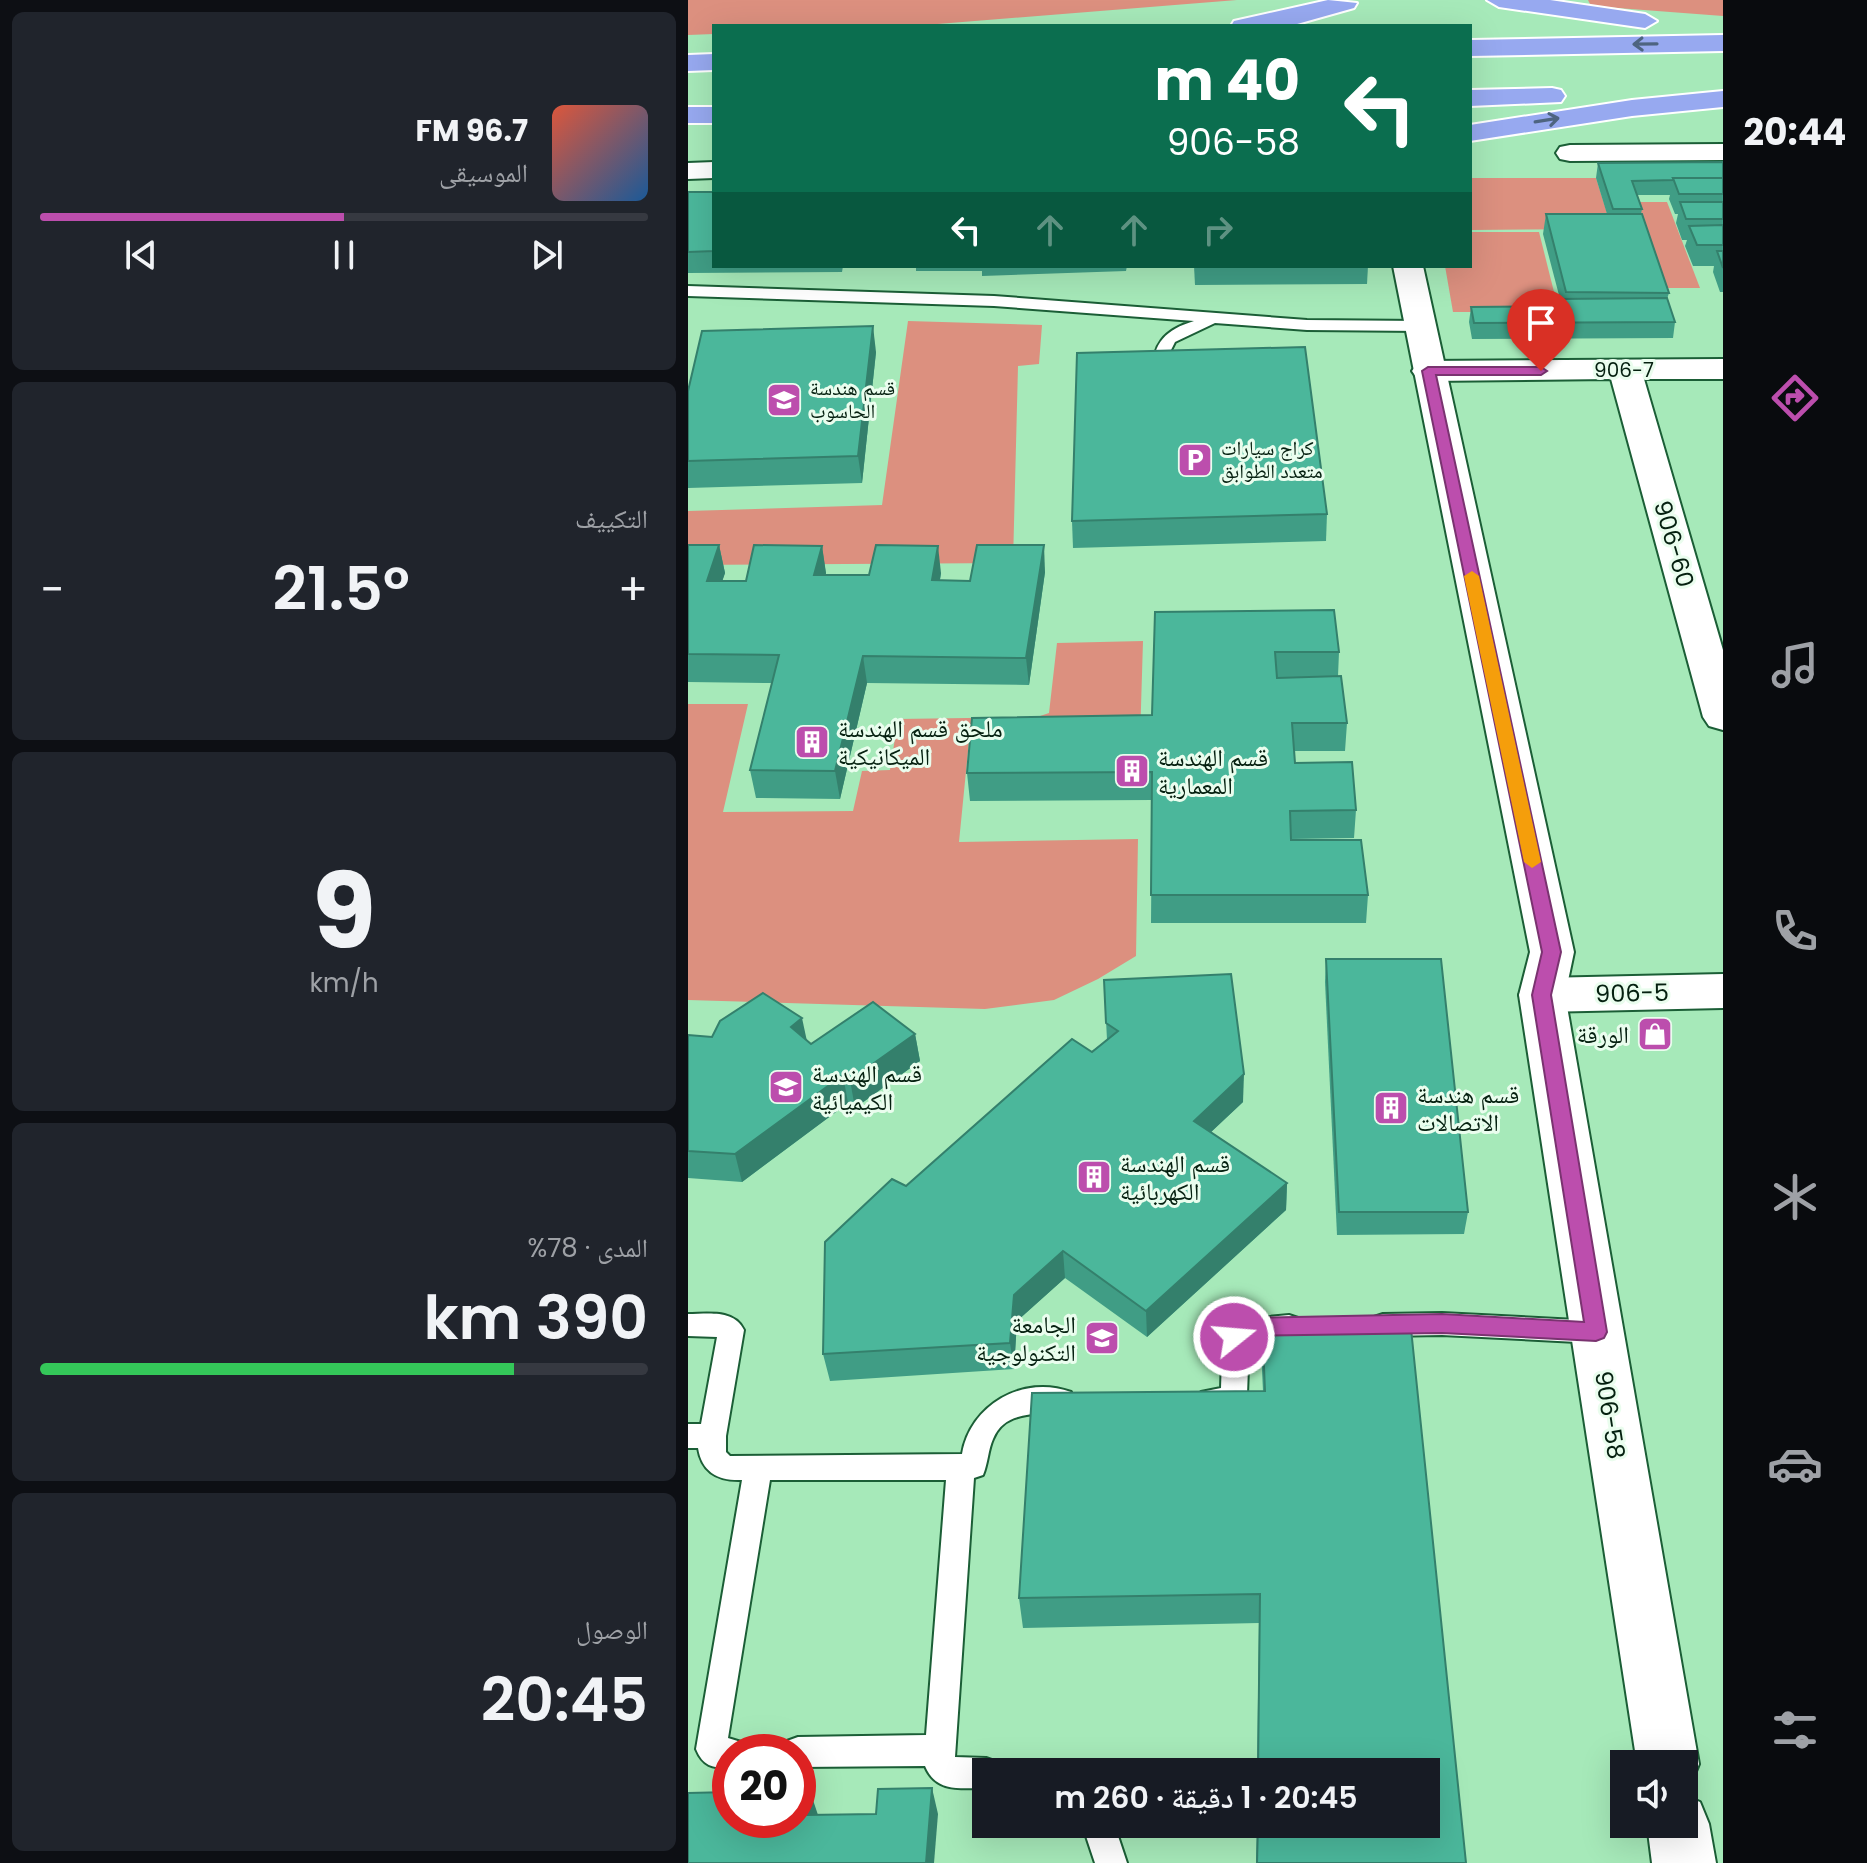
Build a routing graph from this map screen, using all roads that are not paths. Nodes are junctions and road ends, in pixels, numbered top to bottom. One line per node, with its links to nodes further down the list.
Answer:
1 (1499, 0): 4 (highway)
2 (1345, 3): 3 (highway)
3 (1256, 24)
4 (1723, 26)
5 (1723, 43): 6 (highway, one-way to 6)
6 (1472, 48)
7 (712, 62): 8 (highway)
8 (688, 63)
9 (1723, 92): 10 (highway)
10 (1472, 98)
11 (1723, 99): 14 (highway, one-way to 11)
12 (688, 115): 13 (highway)
13 (712, 115)
14 (1472, 133)
15 (1723, 152): 16 (street)
16 (1570, 153)
17 (712, 170): 18 (street)
18 (688, 171)
19 (1408, 268): 22 (street, 906-58)
20 (688, 291): 21 (lane)
21 (1221, 319): 22 (lane); 26 (lane)
22 (1421, 326): 25 (street, 906-58)
23 (1723, 369): 24 (street, 906-7)
24 (1625, 370): 25 (street, 906-7); 27 (street, 906-60)
25 (1428, 371): 29 (street, 906-58)
26 (1161, 377)
27 (1723, 717)
28 (1723, 991): 29 (street, 906-5)
29 (1542, 995): 33 (street, 906-58)
30 (688, 1325): 36 (lane)
31 (1352, 1325): 33 (lane)
32 (1322, 1326): 35 (lane)
33 (1596, 1332): 41 (street, 906-58)
34 (1092, 1400): 37 (lane)
35 (1183, 1400)
36 (700, 1436): 38 (lane)
37 (961, 1467): 38 (lane); 40 (lane)
38 (758, 1469): 39 (lane)
39 (714, 1734)
40 (941, 1750): 42 (lane); 43 (lane)
41 (1666, 1750)
42 (816, 1752)
43 (972, 1773)
44 (1103, 1838): 46 (lane)
45 (1680, 1838): 47 (street)
46 (1111, 1863)
47 (1684, 1863)

